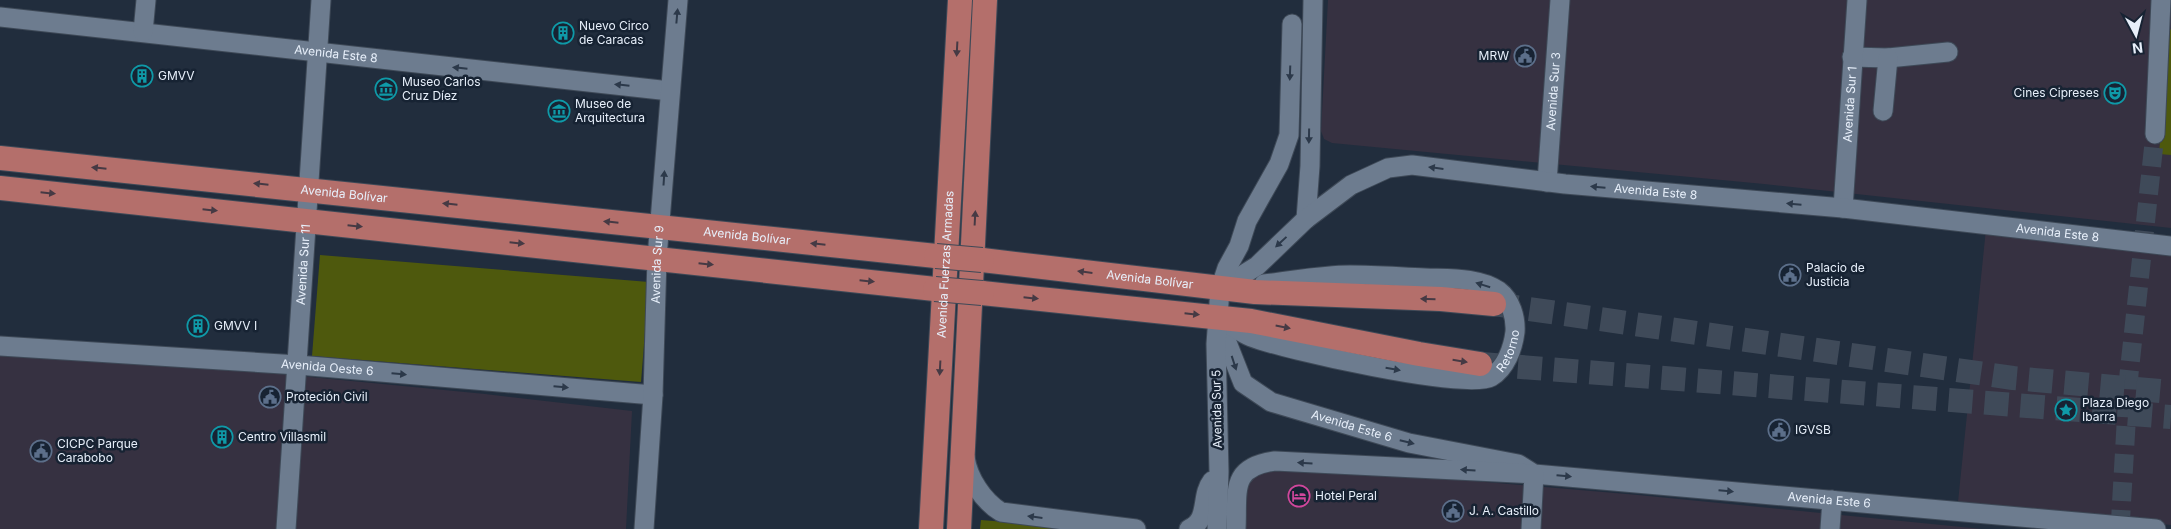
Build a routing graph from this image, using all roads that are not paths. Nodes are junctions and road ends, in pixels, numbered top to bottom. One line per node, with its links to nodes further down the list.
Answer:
1 (146, 0): 12 (street)
2 (321, 0): 14 (street, Avenida Sur 11)
3 (678, 0): 17 (street, Avenida Sur 9, one-way to 3)
4 (960, 0): 43 (main road, Avenida Fuerzas Armadas, one-way to 43)
5 (985, 0): 37 (main road, one-way to 5)
6 (1313, 0): 25 (street, one-way to 25)
7 (1560, 0): 21 (street, Avenida Sur 3)
8 (1857, 0): 15 (street, Avenida Sur 1)
9 (2161, 0): 19 (street)
10 (0, 18): 12 (street, Avenida Este 8)
11 (1292, 24): 30 (street, Avenida Sur 5, one-way to 30)
12 (143, 32): 14 (street, Avenida Este 8)
13 (1948, 52): 16 (street)
14 (317, 53): 17 (street, Avenida Este 8, one-way to 14); 23 (street, Avenida Sur 11)
15 (1852, 57): 16 (street); 24 (street, Avenida Sur 1)
16 (1888, 58): 18 (street)
17 (670, 91): 27 (street, Avenida Sur 9, one-way to 17)
18 (1883, 111)
19 (2155, 134)
20 (0, 158): 23 (main road, Avenida Bolívar, one-way to 20)
21 (1547, 182): 24 (street, Avenida Este 8, one-way to 21); 25 (street, Avenida Este 8, one-way to 25)
22 (0, 188): 26 (main road, one-way to 26)
23 (309, 189): 26 (street, Avenida Sur 11); 27 (main road, Avenida Bolívar, one-way to 23)
24 (1843, 208): 28 (street, Avenida Este 8)
25 (1306, 219): 30 (street, Avenida Este 8, one-way to 30)
26 (307, 221): 29 (main road, one-way to 29); 35 (street, Avenida Sur 11)
27 (660, 227): 29 (street, Avenida Sur 9); 30 (main road, Avenida Bolívar, one-way to 27, bridge)
28 (2171, 246)
29 (658, 258): 32 (main road, one-way to 32, bridge); 36 (street, Avenida Sur 9)
30 (1220, 289): 31 (main road, Avenida Bolívar, one-way to 30); 32 (street, Avenida Sur 5); 32 (street, Retorno, one-way to 30)
31 (1494, 304)
32 (1217, 317): 34 (main road, one-way to 34); 38 (street, Avenida Sur 5); 39 (street, Avenida Este 6, one-way to 39)
33 (0, 346): 35 (street, Avenida Oeste 6)
34 (1480, 364)
35 (298, 365): 36 (street, Avenida Oeste 6, one-way to 36); 41 (street, Avenida Sur 11)
36 (653, 395): 42 (street, Avenida Sur 9)
37 (964, 450): 44 (main road); 45 (street, one-way to 37)
38 (1219, 472): 46 (street); 47 (street, Avenida Sur 5)
39 (1534, 474): 40 (street, Avenida Este 6, one-way to 40); 48 (street, Avenida Este 6, one-way to 48); 49 (street)
40 (1832, 500): 50 (street); 51 (street, Avenida Este 6)
41 (286, 529)
42 (644, 529)
43 (931, 529)
44 (959, 529)
45 (1136, 529)
46 (1189, 529)
47 (1217, 529)
48 (1236, 529)
49 (1531, 529)
50 (1830, 529)
51 (2156, 529)

